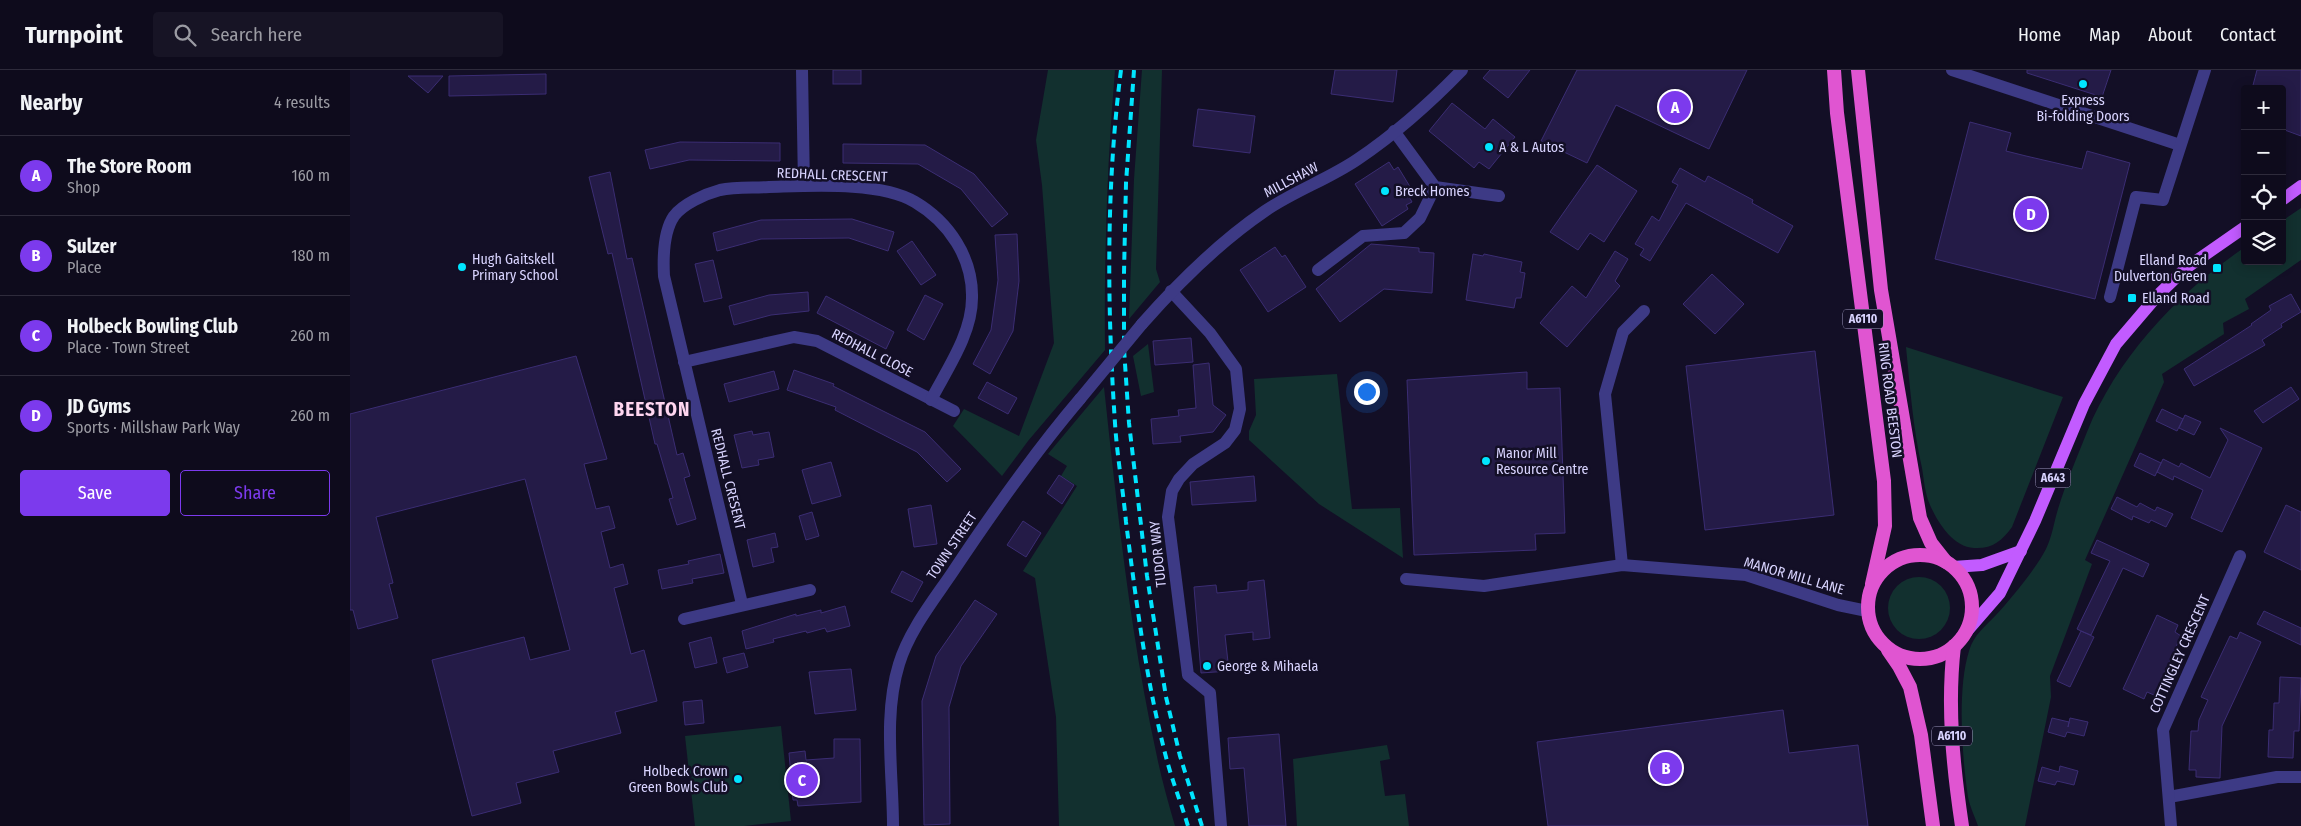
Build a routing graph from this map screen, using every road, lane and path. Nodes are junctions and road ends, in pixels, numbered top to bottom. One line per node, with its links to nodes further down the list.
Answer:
1 (802, 70): 9 (street)
2 (1462, 70): 7 (street, MILLSHAW)
3 (1834, 70): 28 (highway, RING ROAD BEESTON / A6110)
4 (1858, 70): 25 (highway, RING ROAD BEESTON / A6110)
5 (1952, 70): 8 (street)
6 (2205, 70): 8 (street)
7 (1394, 131): 11 (street); 16 (street, MILLSHAW)
8 (2180, 145): 17 (street)
9 (804, 186): 20 (street, REDHALL CRESCENT); 21 (street, REDHALL CRESCENT)
10 (2301, 186): 13 (main road)
11 (1435, 187): 12 (street); 15 (street)
12 (1499, 196)
13 (2286, 197)
14 (2241, 229): 23 (main road, A643)
15 (1318, 270)
16 (1171, 291): 19 (street, MILLSHAW); 38 (street, TUDOR WAY)
17 (2110, 297)
18 (1644, 312): 26 (street)
19 (1142, 324): 37 (street, TOWN STREET, bridge)
20 (684, 362): 21 (street, REDHALL CLOSE); 30 (street, REDHALL CRESENT)
21 (931, 400): 22 (street, REDHALL CLOSE)
22 (954, 411)
23 (2021, 551): 25 (main road); 33 (main road, A643)
24 (2240, 556): 36 (street, COTTINGLEY CRESCENT)
25 (1950, 564): 28 (highway); 33 (highway)
26 (1622, 565): 27 (street, MANOR MILL LANE); 31 (street, MANOR MILL LANE)
27 (1406, 580)
28 (1872, 584): 31 (highway)
29 (810, 590): 30 (street)
30 (742, 604): 32 (street)
31 (1867, 611): 34 (highway)
32 (684, 619)
33 (1958, 642): 34 (highway); 40 (highway, A6110)
34 (1884, 645): 39 (highway, A6110)
35 (2301, 777): 36 (street)
36 (2169, 797): 41 (street, COTTINGLEY CRESCENT)
37 (893, 826)
38 (1221, 826)
39 (1933, 826)
40 (1962, 826)
41 (2171, 826)

